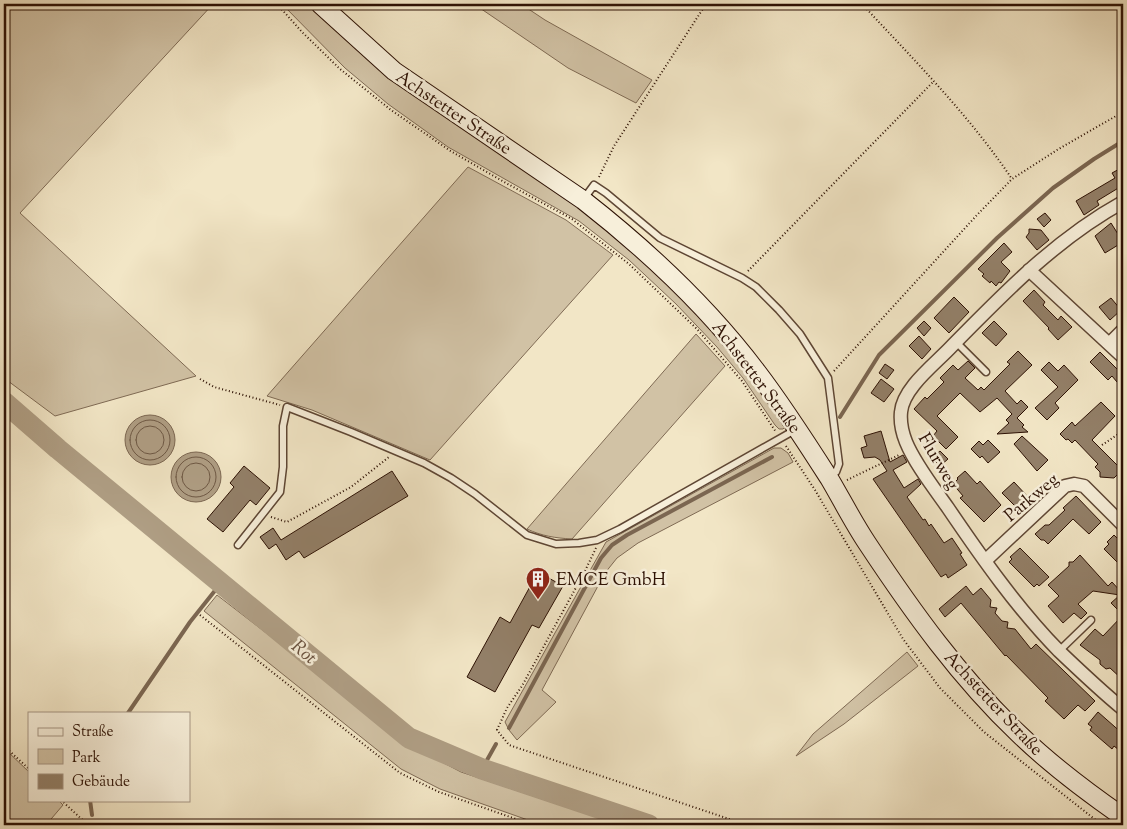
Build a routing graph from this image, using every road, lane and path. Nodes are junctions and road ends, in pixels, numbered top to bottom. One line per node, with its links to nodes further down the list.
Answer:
1 (277, 4): 23 (path)
2 (320, 4): 9 (main road, Achstetter Straße)
3 (706, 4): 8 (path)
4 (862, 4): 5 (path)
5 (934, 81): 7 (path); 12 (path)
6 (1123, 112): 7 (path)
7 (1012, 179): 18 (path)
8 (594, 185): 9 (lane); 12 (lane)
9 (583, 200): 21 (main road, Achstetter Straße)
10 (1123, 202): 11 (street, Flurweg)
11 (1029, 270): 14 (street, Flurweg); 15 (street)
12 (742, 278): 18 (lane)
13 (1123, 330): 15 (street)
14 (956, 342): 17 (lane); 25 (street, Flurweg)
15 (1109, 344): 16 (street)
16 (1123, 357)
17 (986, 372)
18 (828, 378): 27 (lane)
19 (200, 379): 20 (path)
20 (287, 407): 26 (lane); 28 (lane)
21 (797, 429): 23 (lane); 27 (main road, Achstetter Straße)
22 (1123, 430): 24 (path)
23 (781, 439): 30 (lane); 44 (path)
24 (1102, 445)
25 (910, 449): 27 (path); 32 (street, Flurweg)
26 (395, 451): 28 (path); 30 (lane)
27 (834, 470): 40 (main road, Achstetter Straße)
28 (262, 514): 31 (lane)
29 (1123, 525): 32 (street, Parkweg)
30 (598, 540): 43 (path)
31 (238, 545)
32 (984, 561): 35 (street, Flurweg)
33 (200, 615): 42 (path)
34 (1090, 620): 35 (lane)
35 (1059, 651): 36 (street, Flurweg)
36 (1123, 709)
37 (4, 746): 38 (path)
38 (28, 768)
39 (63, 802): 41 (path)
40 (1123, 817)
41 (88, 825)
42 (533, 825)
43 (747, 825)
44 (1102, 825)

